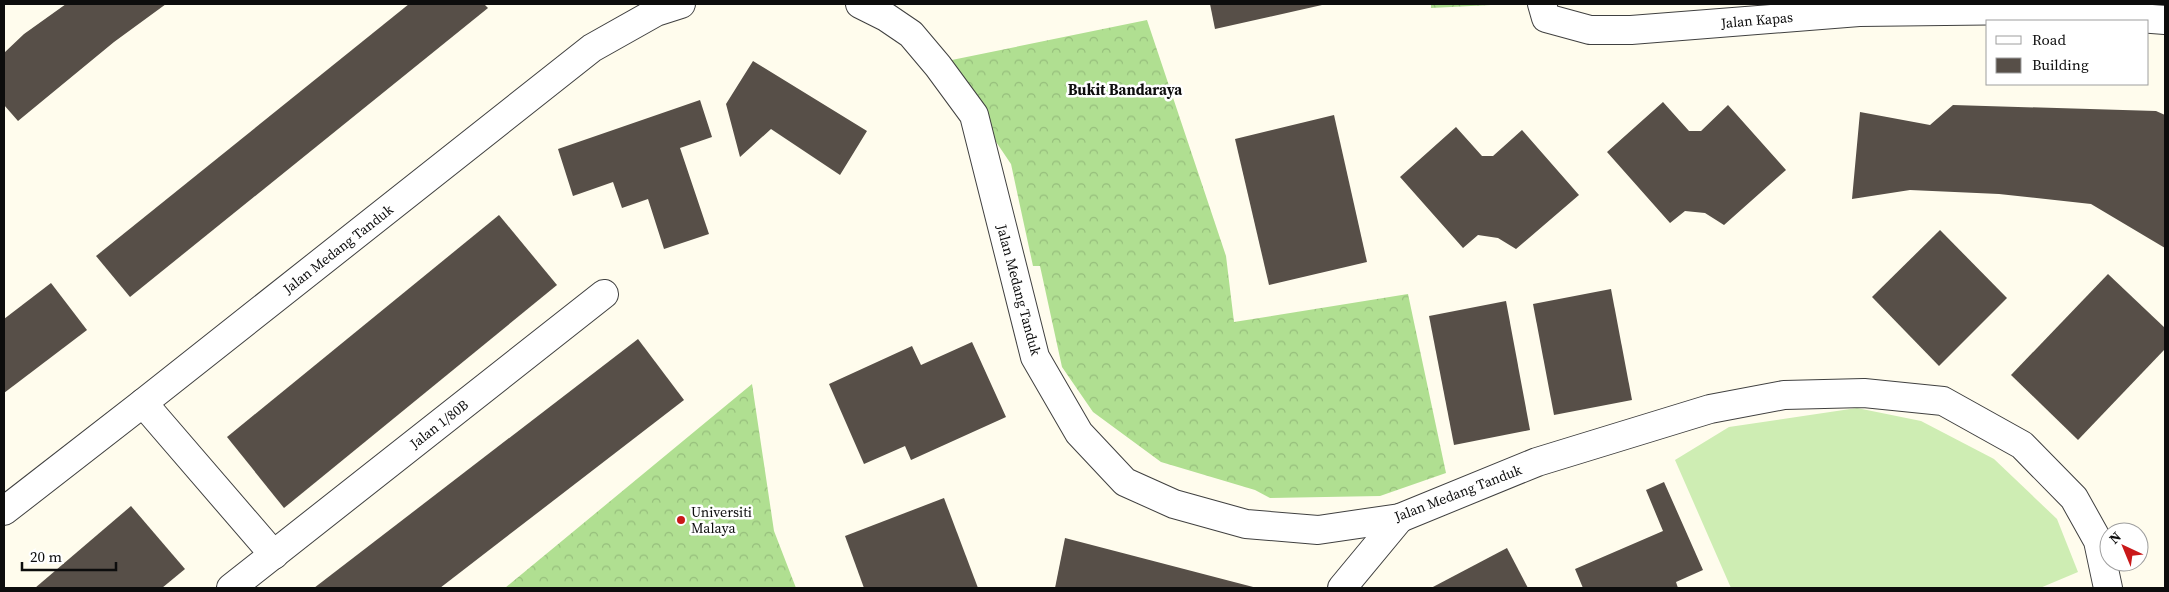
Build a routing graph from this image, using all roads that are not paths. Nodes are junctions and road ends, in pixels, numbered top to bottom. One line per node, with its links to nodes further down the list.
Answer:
1 (681, 4): 6 (street, Jalan Medang Tanduk)
2 (860, 4): 8 (street, Jalan Medang Tanduk)
3 (1542, 4): 4 (street, Jalan Kapas)
4 (2165, 20)
5 (604, 294): 9 (street, Jalan 1/80B)
6 (143, 403): 7 (street, Jalan Medang Tanduk); 9 (street)
7 (4, 511)
8 (1400, 518): 11 (street); 12 (street, Jalan Medang Tanduk)
9 (274, 555): 10 (street, Jalan 1/80B)
10 (231, 588)
11 (1342, 588)
12 (2108, 588)

